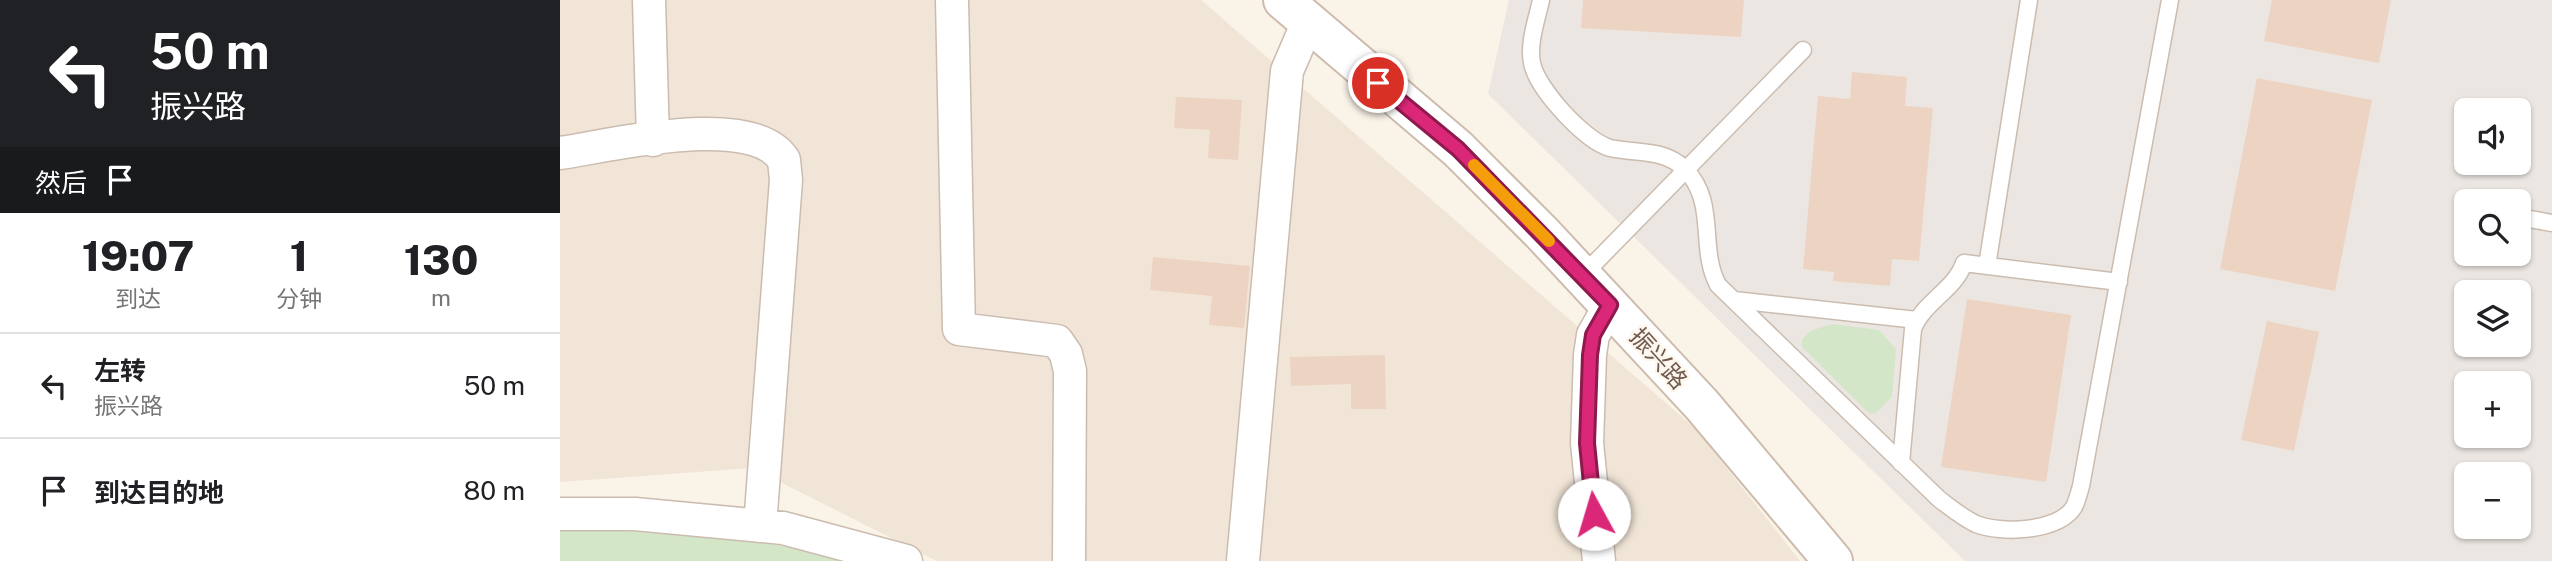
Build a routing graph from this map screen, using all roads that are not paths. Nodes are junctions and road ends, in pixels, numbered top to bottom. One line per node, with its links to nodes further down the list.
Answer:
1 (649, 0): 8 (street)
2 (952, 0): 23 (street)
3 (1541, 0): 10 (lane)
4 (2029, 0): 13 (lane)
5 (2170, 0): 15 (lane)
6 (1296, 11): 14 (street, 振兴路); 24 (street)
7 (1803, 50): 10 (lane)
8 (653, 140): 9 (street); 21 (street)
9 (560, 153)
10 (1686, 170): 14 (lane); 16 (lane)
11 (2531, 219): 12 (lane)
12 (2552, 223)
13 (1987, 266): 15 (lane); 18 (lane)
14 (1583, 275): 17 (street, 振兴路)
15 (2119, 282): 19 (lane)
16 (1734, 300): 18 (lane); 19 (lane)
17 (1610, 305): 25 (street); 26 (street, 振兴路)
18 (1916, 320): 19 (lane)
19 (1901, 463)
20 (560, 514): 21 (street)
21 (760, 526): 22 (street)
22 (906, 561)
23 (1069, 561)
24 (1244, 561)
25 (1599, 561)
26 (1833, 561)

